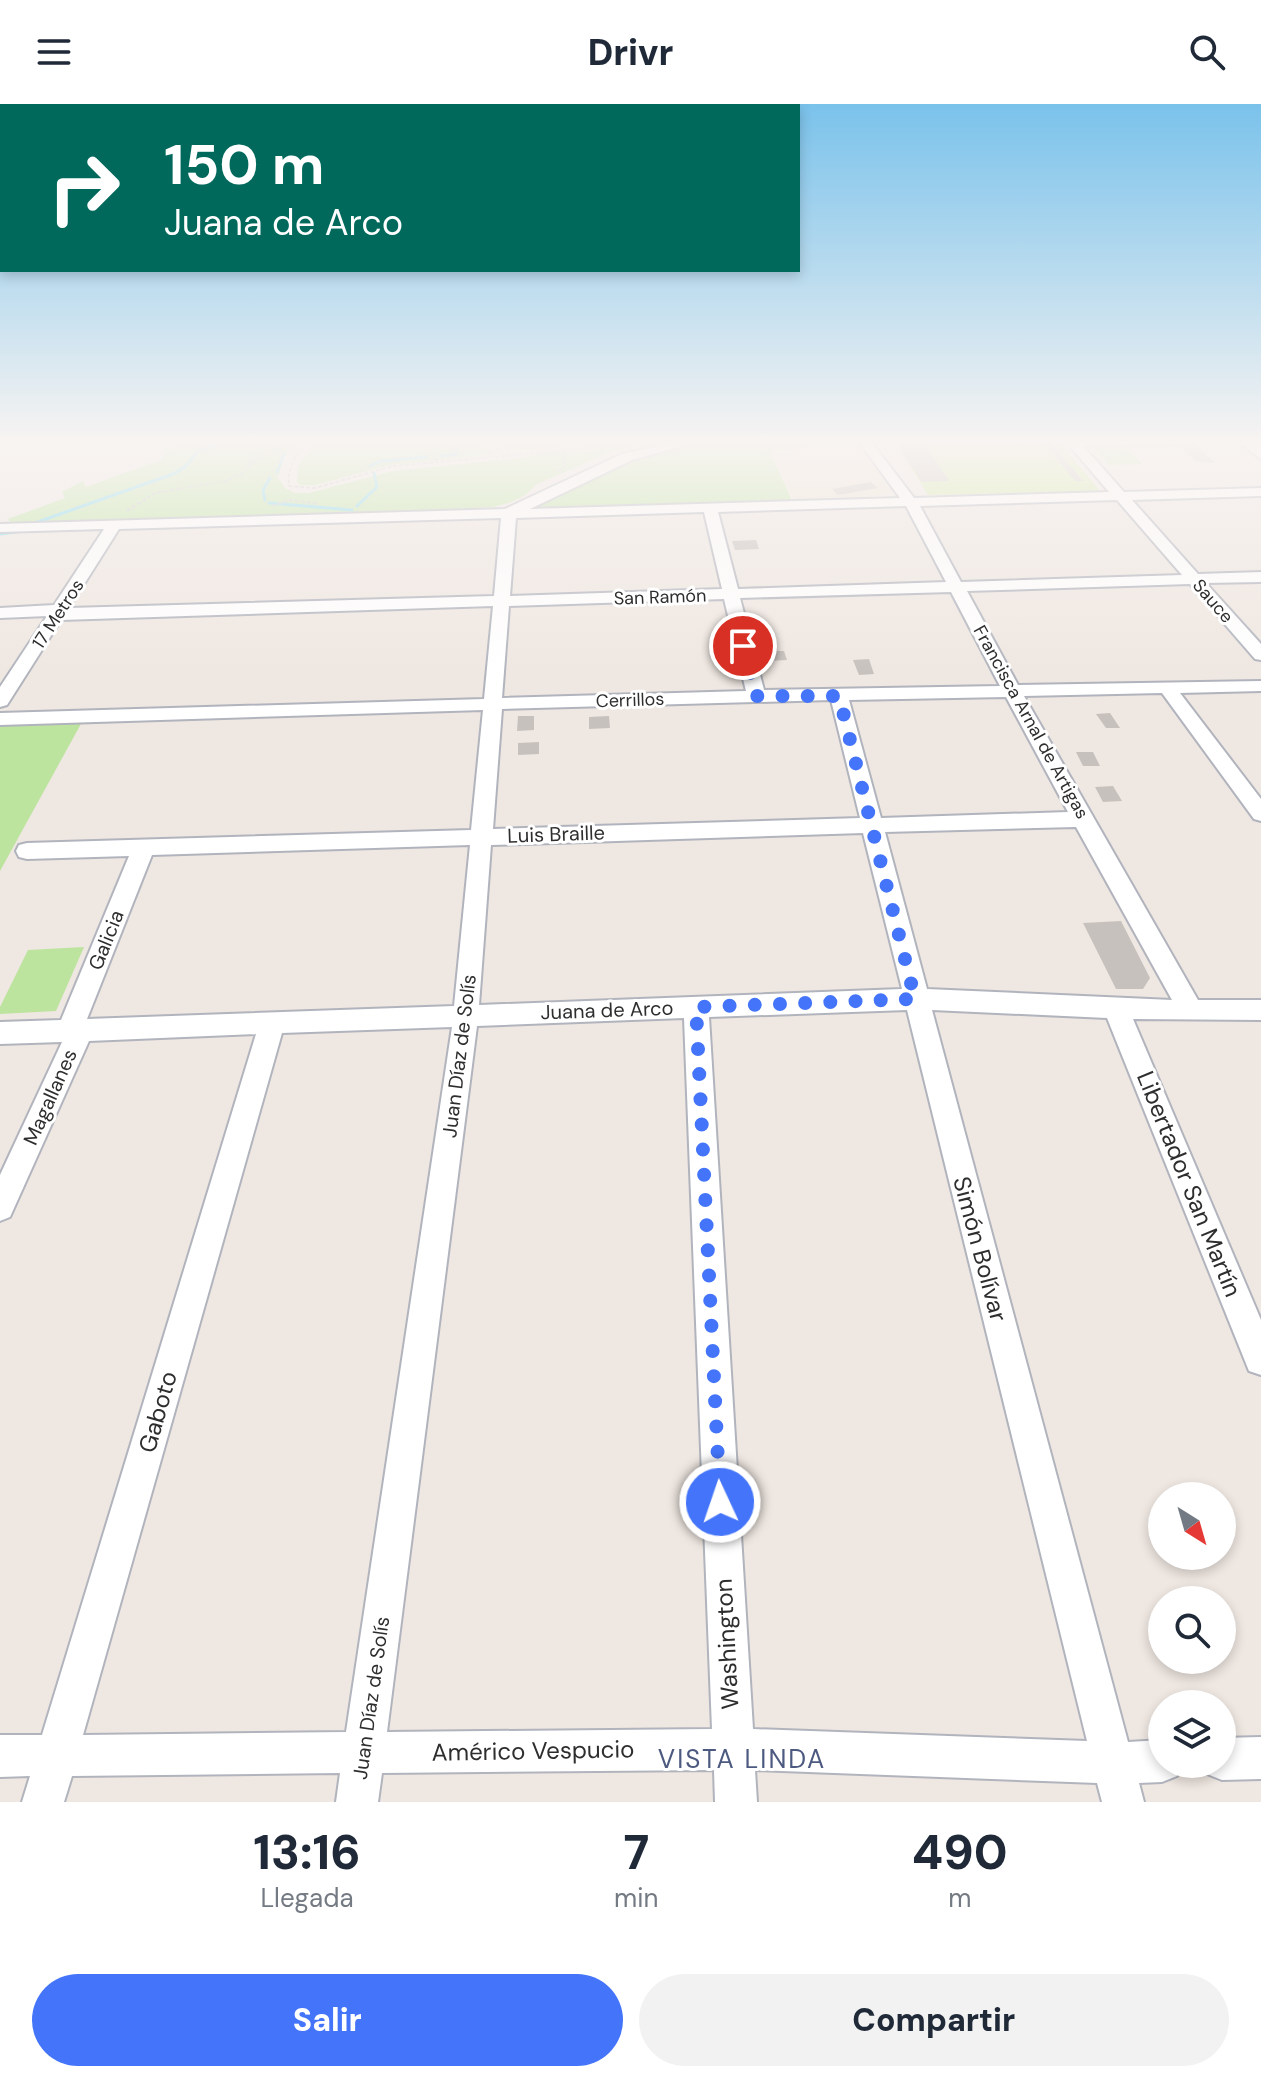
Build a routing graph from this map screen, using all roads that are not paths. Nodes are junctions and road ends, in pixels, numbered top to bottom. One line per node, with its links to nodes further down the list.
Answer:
1 (337, 518): 6 (street)
2 (508, 518): 12 (street, Juan Díaz de Solís)
3 (712, 518): 11 (street)
4 (919, 518): 10 (street, Francisca Arnal de Artigas)
5 (1141, 518): 9 (street, Sauce)
6 (114, 525): 7 (street); 13 (street, 17 Metros)
7 (0, 528)
8 (1261, 577): 9 (street, San Ramón)
9 (1193, 578): 10 (street, San Ramón); 15 (street, Sauce)
10 (956, 586): 11 (street, San Ramón); 18 (street, Francisca Arnal de Artigas)
11 (730, 595): 12 (street, San Ramón); 19 (street)
12 (500, 603): 13 (street, San Ramón); 22 (street, Juan Díaz de Solís)
13 (60, 612): 14 (street, San Ramón); 21 (street, 17 Metros)
14 (0, 613)
15 (1261, 655)
16 (1261, 686): 17 (street, Cerrillos)
17 (1167, 688): 18 (street, Cerrillos); 24 (street)
18 (1015, 692): 20 (street, Cerrillos); 25 (street, Francisca Arnal de Artigas)
19 (756, 696): 20 (street, Cerrillos); 22 (street, Cerrillos)
20 (839, 696): 26 (street, Simón Bolívar)
21 (0, 701)
22 (492, 705): 23 (street, Cerrillos); 27 (street, Juan Díaz de Solís)
23 (0, 719)
24 (1261, 814)
25 (1084, 819): 26 (street, Luis Braille); 34 (street, Francisca Arnal de Artigas)
26 (871, 824): 27 (street, Luis Braille); 30 (street, Simón Bolívar)
27 (481, 837): 28 (street, Luis Braille); 35 (street, Juan Díaz de Solís)
28 (143, 849): 29 (street, Luis Braille); 37 (street, Galicia)
29 (27, 851)
30 (915, 999): 31 (street, Juana de Arco); 32 (street, Juana de Arco); 48 (street, Simón Bolívar)
31 (696, 1007): 35 (street, Juana de Arco); 41 (street, Washington)
32 (1116, 1008): 34 (street, Juana de Arco); 40 (street, Libertador San Martín)
33 (1261, 1010): 34 (street, Juana de Arco)
34 (1191, 1011)
35 (466, 1015): 36 (street, Juana de Arco); 42 (street, Juan Díaz de Solís)
36 (272, 1022): 37 (street, Juana de Arco); 44 (street, Gaboto)
37 (74, 1031): 38 (street, Juana de Arco); 39 (street, Magallanes)
38 (0, 1033)
39 (0, 1207)
40 (1261, 1359)
41 (732, 1749): 42 (street, Américo Vespucio); 48 (street, Américo Vespucio); 51 (street, Washington)
42 (364, 1753): 44 (street, Américo Vespucio); 50 (street, Juan Díaz de Solís)
43 (0, 1756): 44 (street, Américo Vespucio)
44 (57, 1756): 49 (street, Gaboto)
45 (1261, 1758): 46 (street)
46 (1236, 1759)
47 (1148, 1762): 48 (street, Américo Vespucio)
48 (1113, 1763): 52 (street, Simón Bolívar)
49 (43, 1802)
50 (357, 1802)
51 (736, 1802)
52 (1123, 1802)

